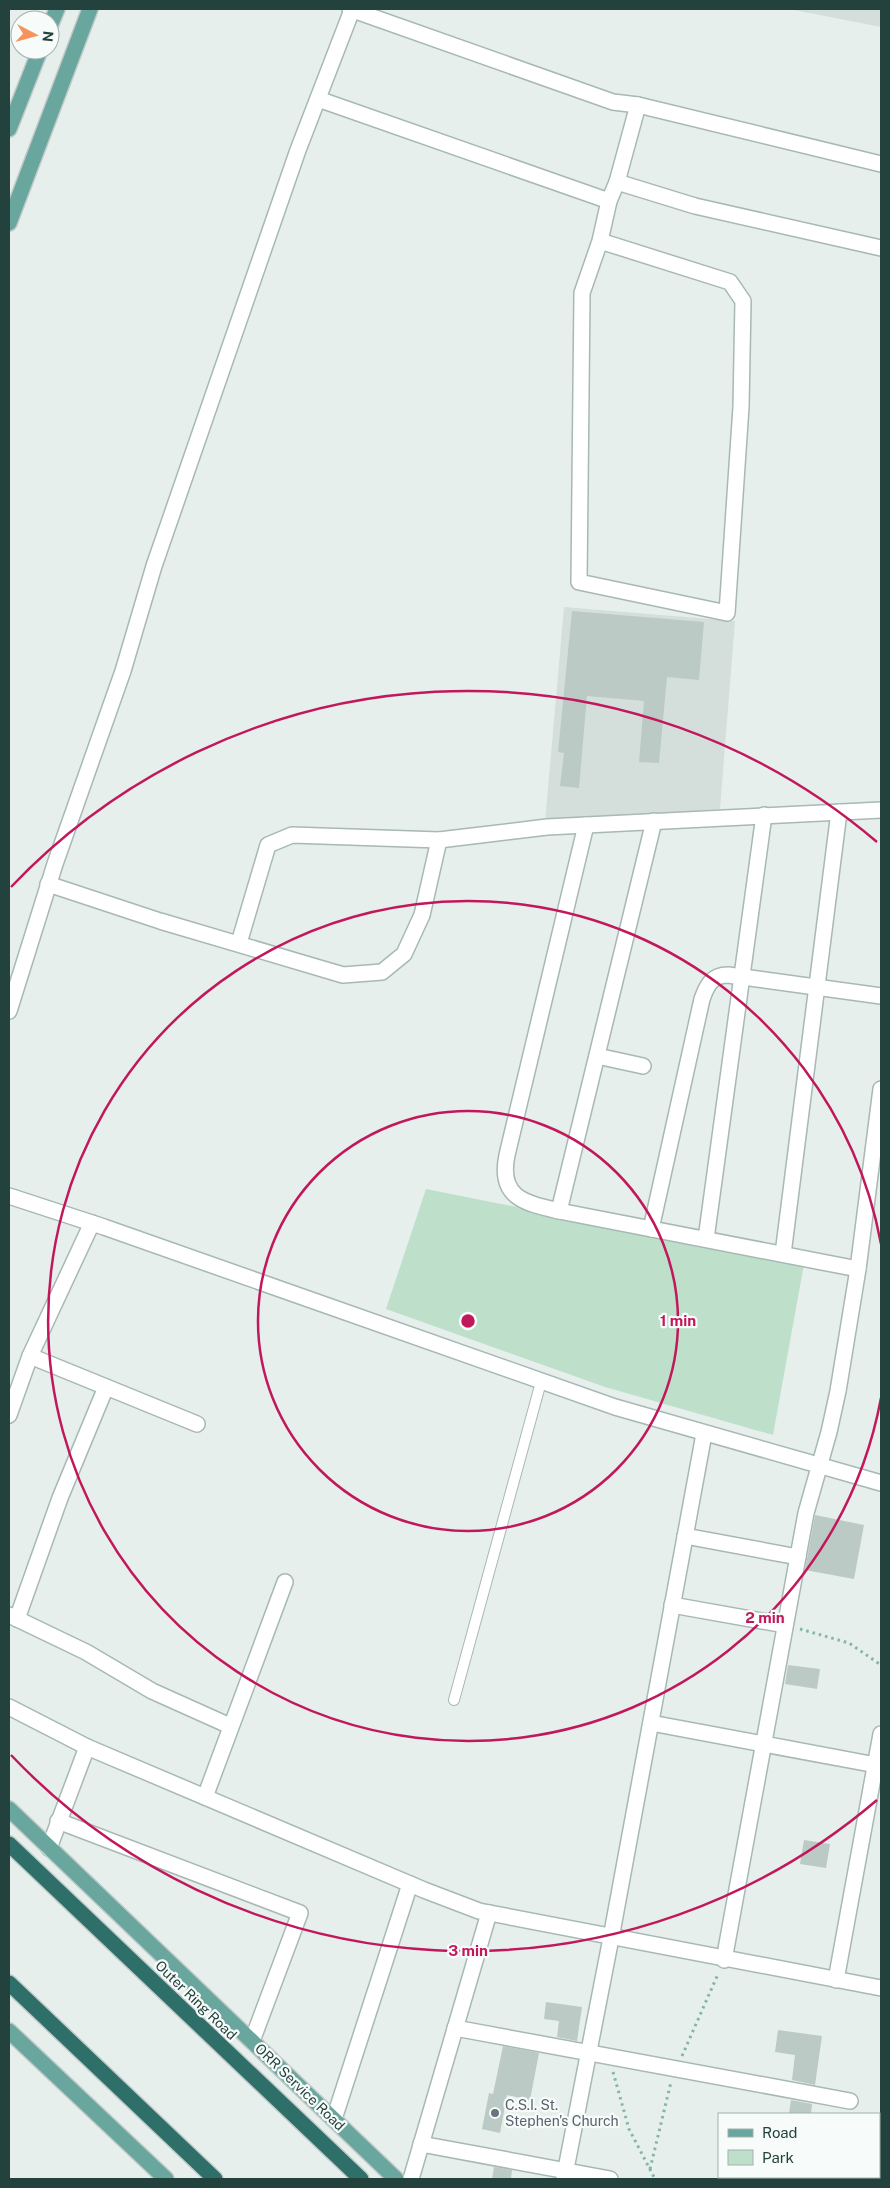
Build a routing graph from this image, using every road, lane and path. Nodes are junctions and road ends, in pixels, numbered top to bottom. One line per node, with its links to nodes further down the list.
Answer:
1 (90, 9): 10 (main road)
2 (351, 9): 4 (street); 5 (street)
3 (36, 60): 6 (main road)
4 (318, 99): 9 (street); 19 (street)
5 (638, 105): 7 (street); 8 (street)
6 (9, 129)
7 (881, 164)
8 (617, 182): 9 (street); 12 (street)
9 (609, 201): 11 (street)
10 (9, 223)
11 (600, 242): 11 (street)
12 (881, 248)
13 (881, 810): 14 (street)
14 (839, 812): 15 (street); 22 (street)
15 (764, 815): 16 (street); 21 (street)
16 (654, 821): 17 (street); 25 (street)
17 (586, 825): 18 (street); 29 (street)
18 (439, 840): 20 (street); 20 (street)
19 (48, 884): 20 (street); 24 (street)
20 (239, 943)
21 (742, 977): 22 (street); 31 (street); 32 (street)
22 (816, 987): 23 (street); 33 (street)
23 (881, 996)
24 (9, 1011)
25 (597, 1056): 26 (street); 29 (street)
26 (643, 1066)
27 (881, 1089): 34 (street)
28 (9, 1196): 30 (street)
29 (559, 1211): 31 (street)
30 (92, 1223): 35 (street); 36 (street)
31 (651, 1228): 32 (street)
32 (706, 1239): 33 (street)
33 (783, 1254): 34 (street)
34 (858, 1269): 41 (street)
35 (30, 1356): 37 (street); 38 (street)
36 (541, 1382): 40 (street); 50 (lane)
37 (106, 1387): 39 (street); 47 (street)
38 (9, 1415)
39 (197, 1424)
40 (704, 1434): 41 (street); 43 (street)
41 (819, 1464): 42 (street); 44 (street)
42 (881, 1483)
43 (685, 1536): 44 (street); 46 (street)
44 (798, 1557): 48 (street)
45 (284, 1582): 53 (street)
46 (672, 1605): 48 (street); 52 (street)
47 (13, 1617): 53 (street)
48 (785, 1625): 49 (path); 55 (street)
49 (881, 1665)
50 (454, 1700)
51 (9, 1707): 56 (street)
52 (651, 1723): 55 (street); 65 (street)
53 (230, 1726): 58 (street)
54 (881, 1734): 57 (street)
55 (764, 1745): 57 (street); 66 (street)
56 (87, 1746): 58 (street); 60 (street)
57 (876, 1765): 67 (street)
58 (205, 1797): 63 (street)
59 (9, 1809): 62 (main road, ORR Service Road)
60 (58, 1821): 62 (street); 72 (street)
61 (9, 1844): 81 (highway, Outer Ring Road)
62 (49, 1848): 72 (main road, ORR Service Road)
63 (410, 1884): 64 (street); 76 (street)
64 (489, 1913): 65 (street); 70 (street)
65 (611, 1938): 66 (street); 73 (street)
66 (724, 1960): 67 (street)
67 (836, 1980): 69 (street)
68 (9, 1983): 80 (highway)
69 (881, 1988)
70 (455, 2028): 73 (street); 77 (street)
71 (9, 2031): 79 (main road)
72 (252, 2041): 76 (main road, ORR Service Road)
73 (588, 2054): 74 (street); 78 (street)
74 (608, 2057): 75 (street); 85 (path)
75 (850, 2102)
76 (334, 2119): 82 (main road, ORR Service Road)
77 (421, 2144): 78 (street); 83 (street)
78 (564, 2175): 84 (street)
79 (166, 2179)
80 (216, 2179)
81 (361, 2179)
82 (396, 2179)
83 (411, 2179)
84 (610, 2179)
85 (655, 2179)

